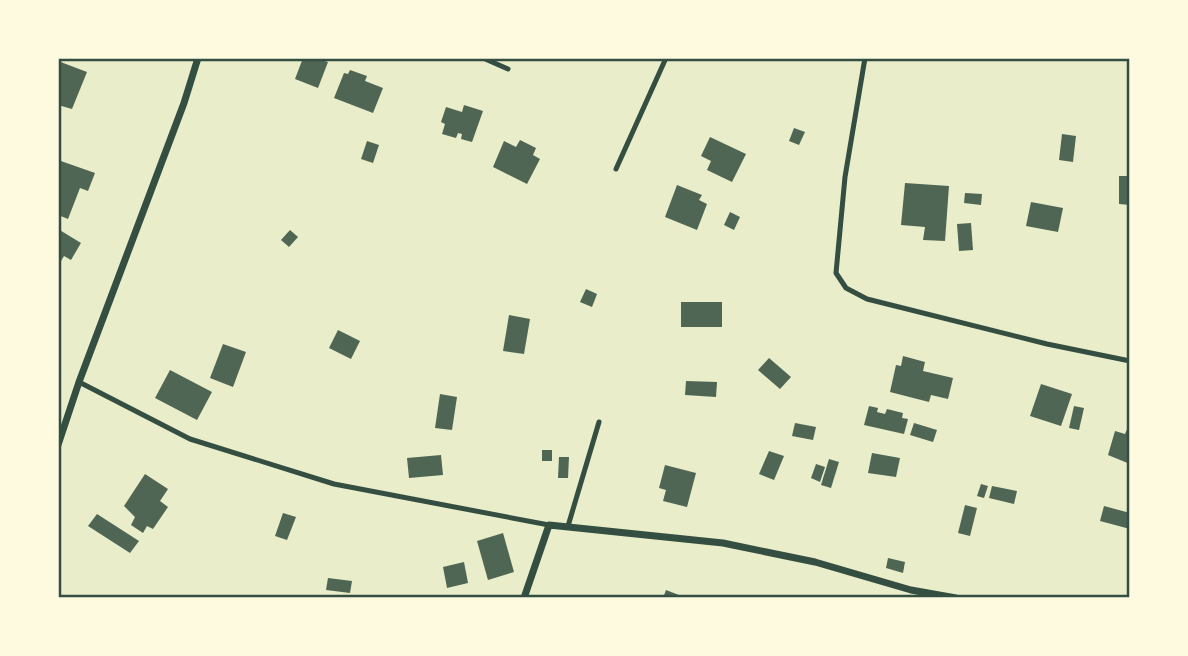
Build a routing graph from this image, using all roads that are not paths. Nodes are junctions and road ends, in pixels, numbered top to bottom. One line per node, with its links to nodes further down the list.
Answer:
1 (198, 58): 8 (street)
2 (483, 58): 5 (lane)
3 (666, 58): 6 (lane)
4 (865, 58): 7 (lane)
5 (508, 69)
6 (616, 169)
7 (1130, 361)
8 (79, 383): 10 (street); 11 (lane)
9 (599, 422): 12 (lane)
10 (58, 445)
11 (549, 525): 12 (street); 14 (street)
12 (568, 526): 13 (street)
13 (910, 594): 15 (street)
14 (524, 598)
15 (957, 598)

